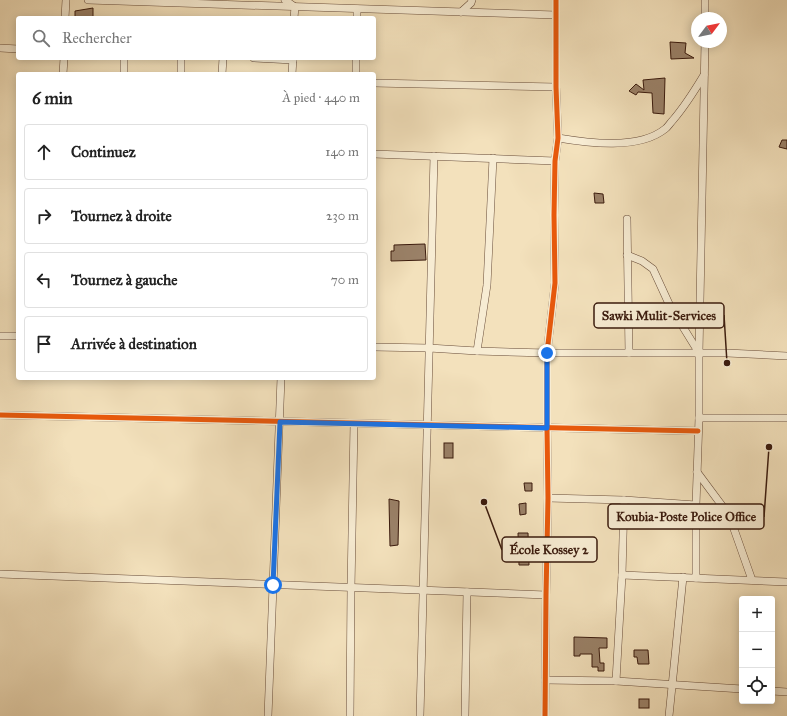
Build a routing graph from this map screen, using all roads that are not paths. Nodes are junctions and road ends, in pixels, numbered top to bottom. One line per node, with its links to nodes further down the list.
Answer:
1 (66, 0): 12 (street)
2 (88, 0): 7 (street)
3 (285, 0): 7 (street)
4 (472, 0): 9 (street)
5 (556, 0): 11 (street)
6 (705, 0): 10 (street)
7 (295, 7): 8 (street); 13 (street)
8 (357, 9): 9 (street); 14 (street)
9 (460, 12): 11 (street)
10 (705, 12)
11 (556, 15): 32 (street)
12 (65, 16)
13 (294, 16)
14 (357, 16)
15 (0, 48): 16 (street)
16 (16, 48)
17 (705, 48): 30 (street)
18 (64, 60): 24 (street)
19 (124, 60): 25 (street)
20 (181, 60): 26 (street)
21 (223, 60): 27 (street)
22 (293, 60): 28 (street)
23 (356, 60): 29 (street)
24 (63, 72)
25 (124, 72)
26 (181, 72)
27 (222, 72)
28 (292, 72)
29 (356, 72)
30 (704, 74): 33 (street); 47 (street)
31 (376, 83): 32 (street)
32 (556, 87): 33 (street)
33 (558, 138): 37 (street)
34 (376, 154): 35 (street)
35 (434, 156): 36 (street); 43 (street)
36 (493, 158): 37 (street); 44 (street)
37 (555, 161): 45 (street)
38 (626, 219): 39 (street)
39 (627, 254): 46 (street); 47 (street)
40 (0, 336): 41 (street)
41 (16, 336)
42 (376, 347): 43 (street)
43 (429, 348): 44 (street); 55 (street)
44 (477, 352): 45 (street)
45 (547, 353): 46 (street); 56 (street)
46 (629, 353): 47 (street)
47 (699, 353): 48 (street); 51 (street)
48 (787, 356)
49 (281, 380): 53 (street)
50 (0, 415): 53 (street)
51 (699, 418): 52 (street); 57 (street)
52 (787, 418)
53 (280, 422): 54 (street); 68 (street)
54 (354, 424): 55 (street); 69 (street)
55 (427, 425): 56 (street); 70 (street)
56 (547, 428): 57 (street); 59 (street)
57 (698, 431): 58 (street)
58 (697, 472): 61 (street); 66 (street)
59 (548, 498): 60 (street); 72 (street)
60 (624, 500): 61 (street); 63 (street)
61 (696, 505): 65 (street)
62 (0, 574): 68 (street)
63 (622, 575): 64 (street); 74 (street)
64 (683, 578): 65 (street); 75 (street)
65 (696, 578): 66 (street)
66 (752, 580): 67 (street)
67 (787, 582)
68 (273, 585): 69 (street); 79 (street)
69 (351, 588): 70 (street); 80 (street)
70 (423, 591): 71 (street); 81 (street)
71 (467, 592): 72 (street); 82 (street)
72 (546, 595): 73 (street)
73 (545, 680): 74 (street); 83 (street)
74 (616, 681): 75 (street)
75 (672, 685): 76 (street); 84 (street)
76 (739, 689)
77 (775, 691): 78 (street)
78 (787, 692)
79 (268, 716)
80 (350, 716)
81 (420, 716)
82 (465, 716)
83 (545, 716)
84 (669, 716)

